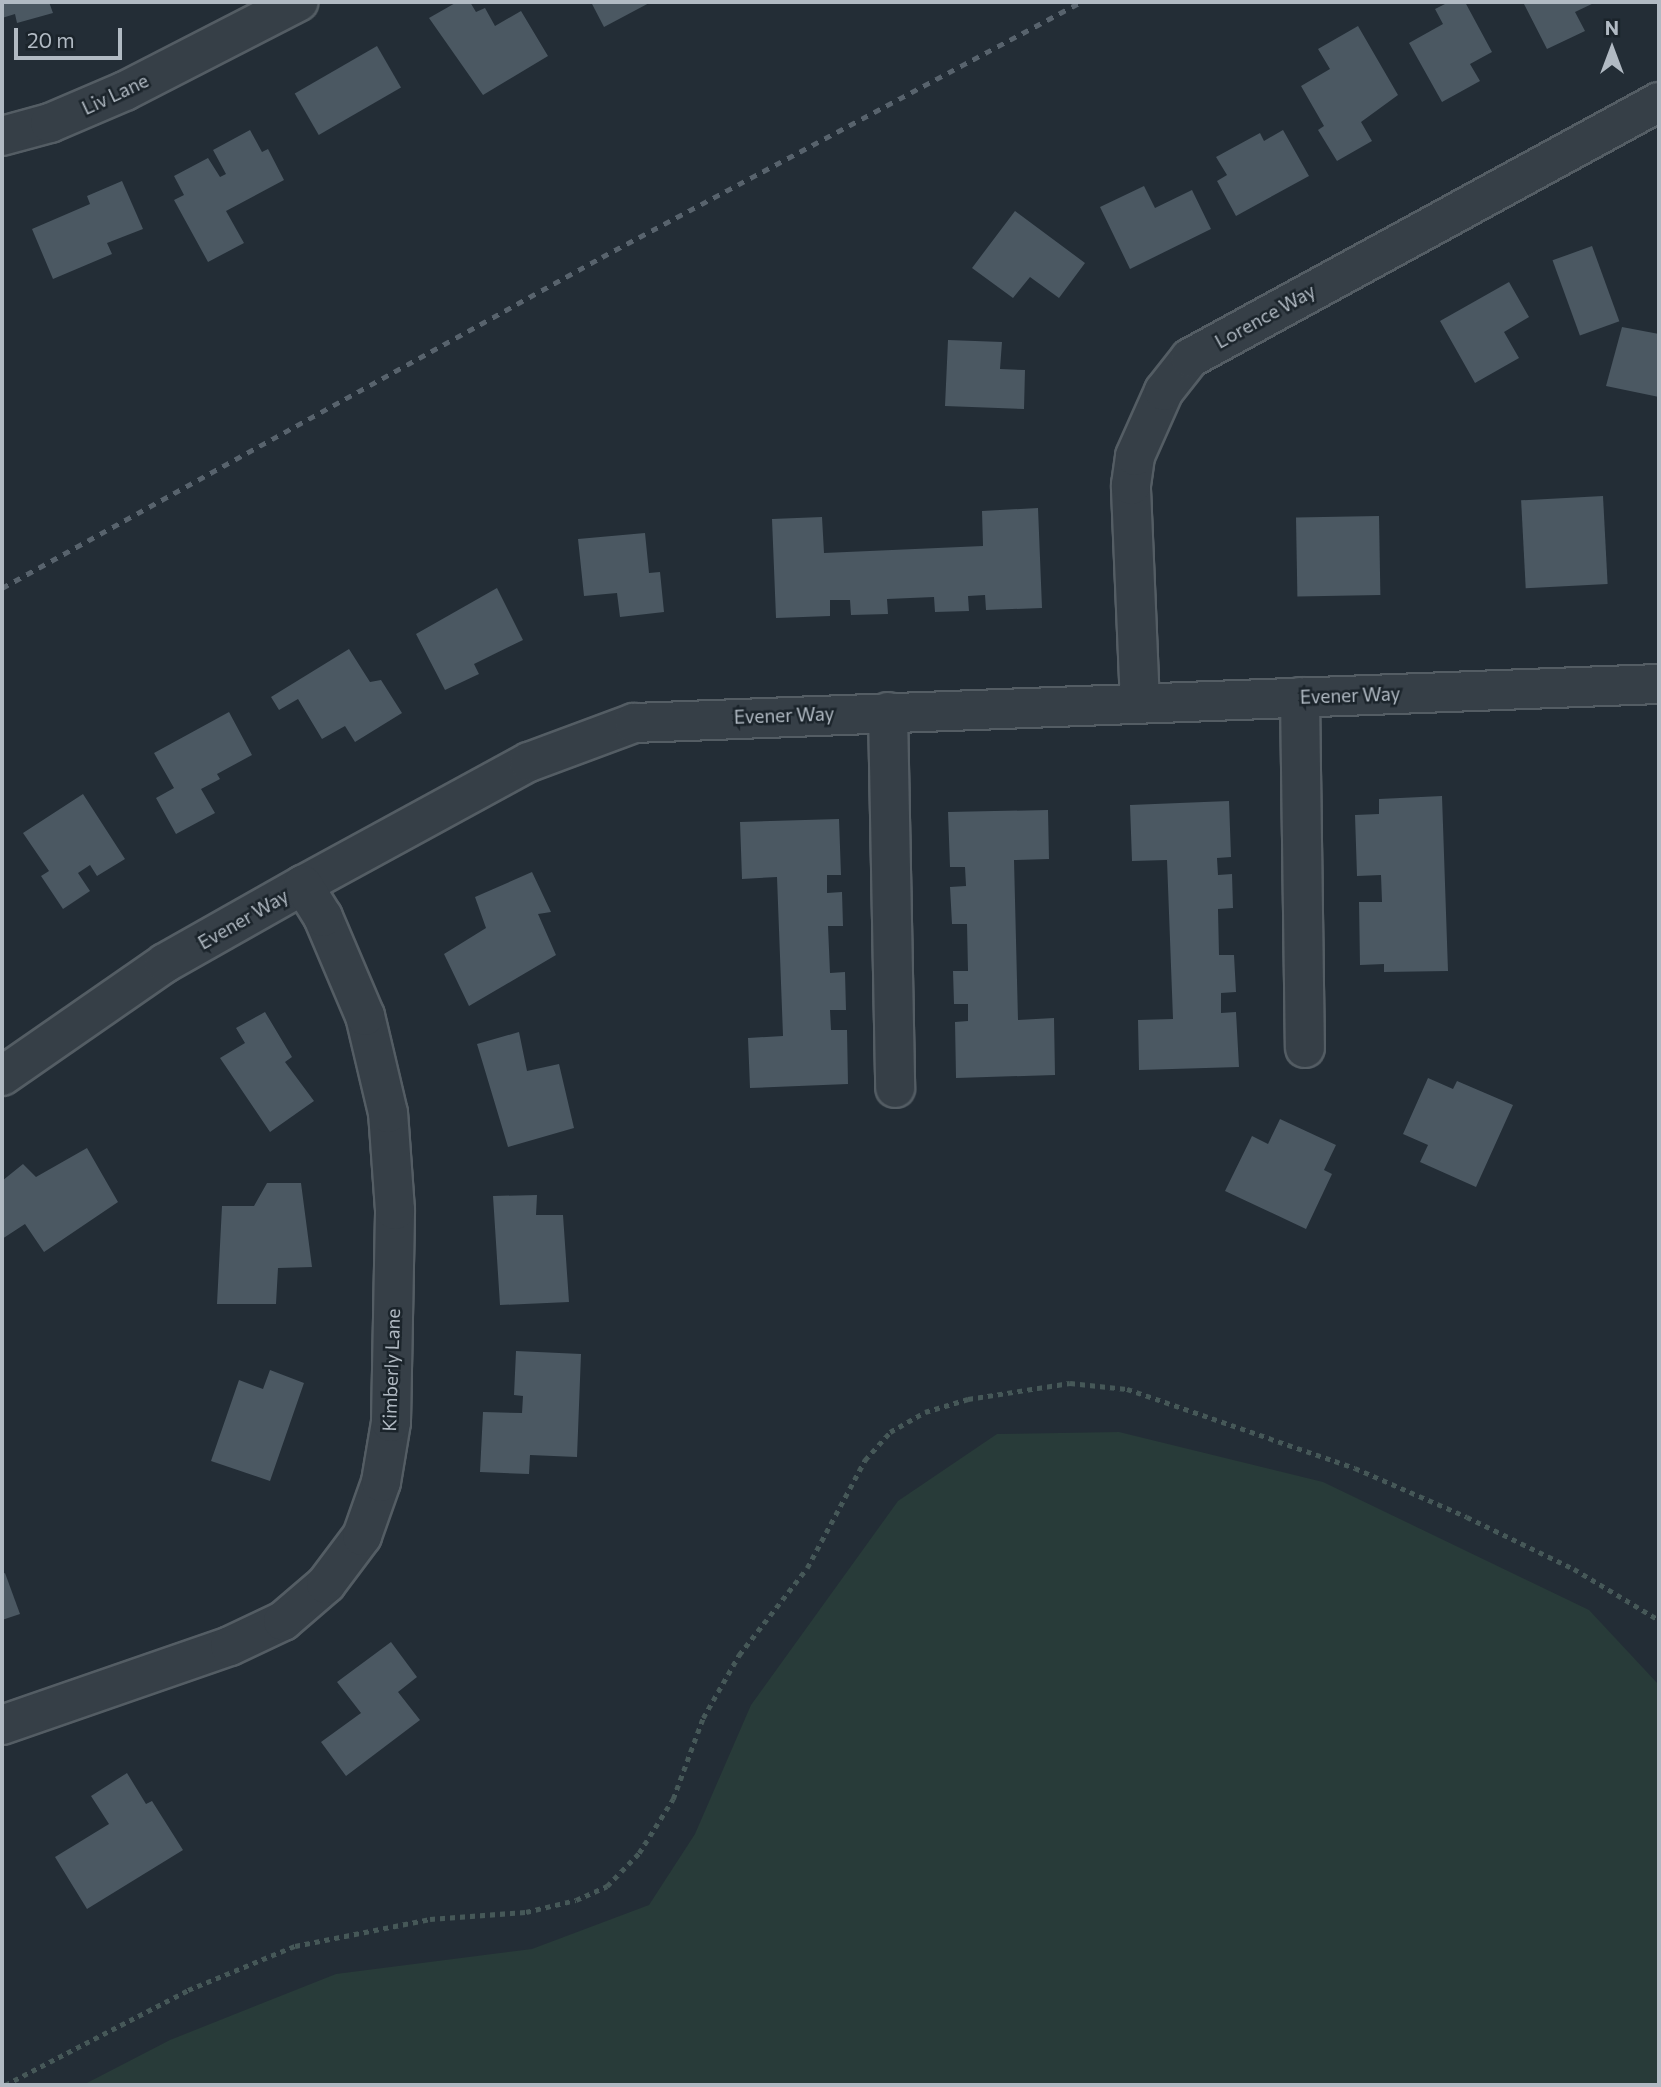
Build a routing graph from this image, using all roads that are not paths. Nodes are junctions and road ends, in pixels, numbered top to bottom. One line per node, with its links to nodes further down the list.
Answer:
1 (298, 2): 3 (street, Liv Lane)
2 (1659, 103): 6 (street, Lorence Way)
3 (2, 136)
4 (1659, 684): 5 (street, Evener Way)
5 (1300, 696): 6 (street, Evener Way); 9 (street)
6 (1140, 704): 7 (street, Evener Way)
7 (888, 712): 8 (street, Evener Way); 11 (street)
8 (303, 885): 10 (street, Evener Way); 12 (street, Kimberly Lane)
9 (1305, 1048)
10 (2, 1076)
11 (895, 1088)
12 (2, 1725)

